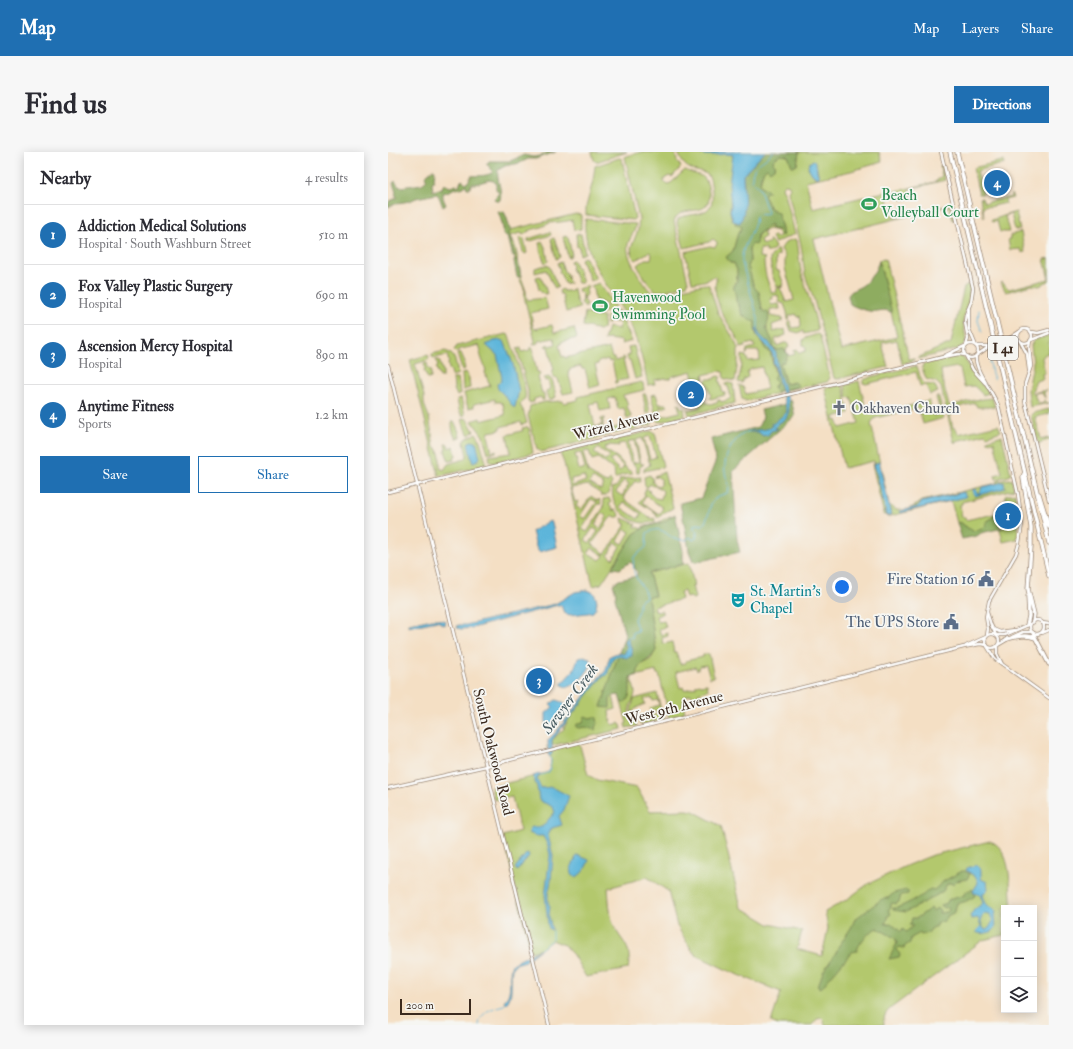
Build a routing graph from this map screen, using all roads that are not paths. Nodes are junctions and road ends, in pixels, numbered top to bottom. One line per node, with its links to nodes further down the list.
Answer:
1 (941, 152): 4 (main road)
2 (950, 152): 20 (highway, I 41)
3 (957, 152): 22 (highway, I 41)
4 (969, 308): 11 (main road); 12 (main road)
5 (1019, 332): 6 (main road); 8 (main road); 9 (main road)
6 (1031, 332): 7 (main road); 10 (main road)
7 (1049, 332): 10 (main road)
8 (1007, 340): 9 (main road); 13 (main road, bridge)
9 (1020, 340): 10 (main road); 18 (main road)
10 (1030, 341): 18 (main road)
11 (966, 346): 12 (main road); 14 (main road, Witzel Avenue); 15 (main road)
12 (976, 346): 13 (main road); 16 (main road)
13 (990, 346): 16 (main road)
14 (943, 356): 15 (main road, Witzel Avenue); 21 (main road, Witzel Avenue)
15 (966, 356): 16 (main road); 19 (main road)
16 (977, 356): 19 (main road)
17 (388, 365): 21 (main road, South Oakwood Road)
18 (1029, 372): 24 (main road)
19 (987, 385): 29 (main road)
20 (1025, 473): 27 (highway, I 41); 28 (highway)
21 (416, 485): 23 (main road, Witzel Avenue); 49 (main road, South Oakwood Road)
22 (1035, 485): 25 (highway); 26 (highway, I 41)
23 (388, 492)
24 (1049, 500)
25 (1049, 527)
26 (1049, 543)
27 (1049, 576)
28 (1028, 589): 30 (highway); 33 (highway)
29 (987, 611): 34 (main road); 40 (main road)
30 (1032, 623): 31 (main road); 33 (main road); 37 (main road)
31 (1042, 623): 32 (main road); 38 (main road)
32 (1049, 624)
33 (1027, 625): 35 (main road)
34 (993, 629): 35 (main road); 39 (main road)
35 (1017, 630): 39 (main road)
36 (1049, 630): 38 (main road)
37 (1032, 632): 38 (main road); 41 (main road); 42 (highway)
38 (1042, 633)
39 (996, 635): 40 (main road); 43 (main road)
40 (987, 636): 44 (main road); 45 (main road, West 9th Avenue)
41 (1007, 639): 42 (highway); 43 (main road)
42 (1035, 639): 47 (highway)
43 (997, 645): 44 (main road); 46 (main road)
44 (987, 646): 45 (main road, West 9th Avenue); 46 (main road)
45 (964, 647): 49 (main road, West 9th Avenue)
46 (1002, 664): 48 (main road)
47 (1049, 664)
48 (1049, 698)
49 (486, 766): 50 (main road, West 9th Avenue); 51 (main road, South Oakwood Road)
50 (388, 788)
51 (549, 1025)

